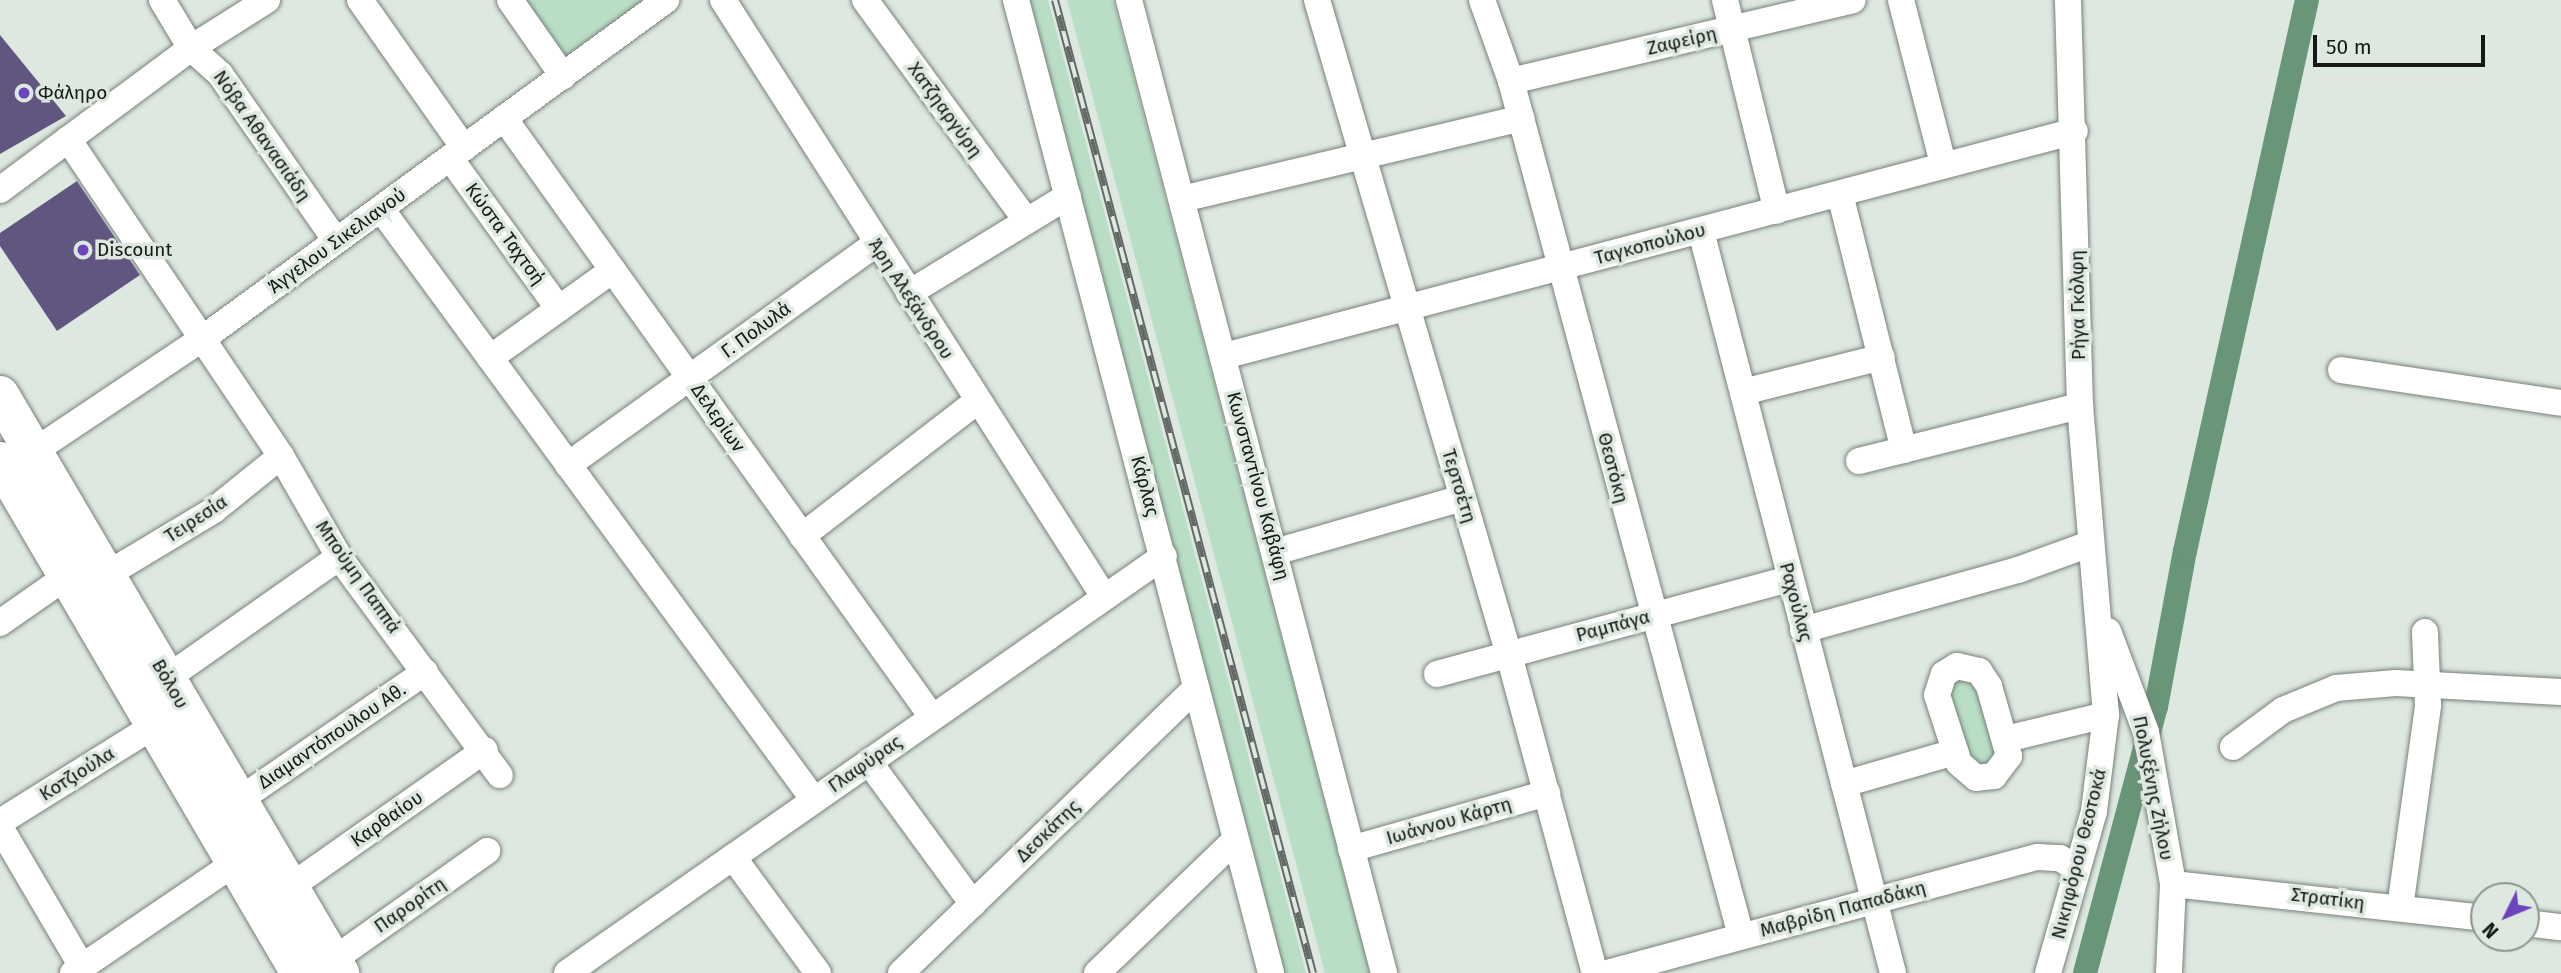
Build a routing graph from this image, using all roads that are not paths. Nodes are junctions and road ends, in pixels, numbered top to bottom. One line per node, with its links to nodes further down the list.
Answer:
1 (162, 0): 17 (street, Νόβα Αθανασιάδη)
2 (267, 0): 17 (street)
3 (360, 0): 24 (street, Κώστα Ταχτσή)
4 (510, 0): 18 (street)
5 (666, 0): 18 (street, Άγγελου Σικελιανού)
6 (723, 0): 36 (street, Άρη Αλεξάνδρου)
7 (865, 0): 33 (street, Χατζηαργύρη)
8 (1016, 0): 29 (street, Κάρλας)
9 (1129, 0): 30 (street, Κωνσταντίνου Καβάφη)
10 (1317, 0): 25 (street, Τερτσέτη)
11 (1482, 0): 19 (street, Θεοτόκη)
12 (1725, 0): 16 (street)
13 (1853, 0): 16 (street, Ζαφείρη)
14 (1901, 0): 26 (street)
15 (2068, 0): 22 (street, Ρήγα Γκόλφη)
16 (1732, 29): 19 (street, Ζαφείρη); 32 (street)
17 (191, 48): 23 (street); 35 (street, Νόβα Αθανασιάδη)
18 (563, 76): 20 (street, Άγγελου Σικελιανού)
19 (1511, 81): 21 (street, Θεοτόκη)
20 (504, 118): 24 (street, Άγγελου Σικελιανού); 38 (street, Δελερίων)
21 (1521, 118): 25 (street); 37 (street, Θεοτόκη)
22 (2075, 131): 26 (street, Ταγκοπούλου); 52 (street, Ρήγα Γκόλφη)
23 (68, 139): 27 (street); 42 (street, Μπούμη Παππά)
24 (457, 153): 31 (street, Άγγελου Σικελιανού); 41 (street, Κώστα Ταχτσή)
25 (1360, 154): 30 (street); 40 (street, Τερτσέτη)
26 (1943, 164): 28 (street, Ταγκοπούλου)
27 (0, 190)
28 (1840, 194): 32 (street, Ταγκοπούλου); 44 (street)
29 (1068, 196): 33 (street); 62 (street, Κάρλας)
30 (1182, 199): 43 (street, Κωνσταντίνου Καβάφη)
31 (381, 209): 35 (street, Άγγελου Σικελιανού); 45 (street)
32 (1777, 211): 34 (street, Ταγκοπούλου)
33 (1025, 219): 39 (street)
34 (1701, 231): 37 (street, Ταγκοπούλου); 48 (street, Ραχούλας)
35 (336, 241): 42 (street, Άγγελου Σικελιανού)
36 (876, 244): 39 (street, Άρη Αλεξάνδρου); 47 (street, Γ. Πολυλά)
37 (1559, 268): 40 (street, Ταγκοπούλου); 69 (street, Θεοτόκη)
38 (612, 270): 41 (street); 47 (street, Δελερίων)
39 (908, 293): 50 (street, Άρη Αλεξάνδρου)
40 (1405, 308): 43 (street, Ταγκοπούλου); 58 (street, Τερτσέτη)
41 (559, 309): 45 (street)
42 (202, 339): 54 (street, Μπούμη Παππά); 56 (street, Άγγελου Σικελιανού)
43 (1224, 356): 61 (street, Κωνσταντίνου Καβάφη)
44 (1882, 357): 48 (street); 53 (street)
45 (490, 358): 57 (street)
46 (2341, 370): 51 (street)
47 (689, 378): 57 (street, Γ. Πολυλά); 59 (street, Δελερίων)
48 (1743, 392): 66 (street, Ραχούλας)
49 (0, 395): 56 (main road, Βόλου)
50 (977, 401): 59 (street); 67 (street, Άρη Αλεξάνδρου)
51 (2561, 403)
52 (2080, 406): 53 (street); 60 (street, Ρήγα Γκόλφη)
53 (1904, 450): 55 (street)
54 (281, 456): 63 (street, Μπούμη Παππά); 64 (street, Τειρεσία)
55 (1859, 461)
56 (10, 463): 64 (main road, Βόλου); 65 (main road, Βόλου)
57 (568, 465): 92 (street)
58 (1462, 498): 61 (street); 73 (street, Τερτσέτη)
59 (802, 536): 81 (street, Δελερίων)
60 (2090, 544): 68 (street, Ρήγα Γκόλφη); 71 (street)
61 (1275, 552): 96 (street, Κωνσταντίνου Καβάφη)
62 (1164, 556): 67 (street, Γλαφύρας); 78 (street, Κάρλας)
63 (339, 557): 74 (street, Μπούμη Παππά); 76 (street)
64 (106, 575): 76 (main road, Βόλου)
65 (67, 576): 70 (street); 82 (main road, Βόλου)
66 (1790, 579): 69 (street, Ραμπάγα); 71 (street, Ραχούλας)
67 (1103, 595): 81 (street, Γλαφύρας)
68 (2100, 608): 80 (street, Νικηφόρου Θεοτοκά); 101 (street, Πολυξένης Ζήλου)
69 (1653, 615): 73 (street, Ραμπάγα); 109 (street, Θεοτόκη)
70 (0, 623)
71 (1803, 630): 89 (street, Ραχούλας)
72 (2425, 632): 77 (street)
73 (1509, 655): 75 (street, Ραμπάγα); 90 (street, Τερτσέτη)
74 (425, 672): 85 (street, Μπούμη Παππά); 91 (street, Διαμαντόπουλου Αθ.)
75 (1437, 674)
76 (167, 678): 91 (main road, Βόλου)
77 (2429, 683): 79 (street); 84 (street); 105 (street)
78 (1196, 688): 95 (street, Κάρλας); 104 (street, Δεσκάτης)
79 (2561, 692)
80 (2106, 715): 83 (street); 100 (street, Νικηφόρου Θεοτοκά)
81 (932, 717): 87 (street, Γλαφύρας)
82 (155, 726): 93 (street, Κοτζιούλα); 99 (main road, Βόλου)
83 (2006, 739): 86 (street); 86 (street)
84 (2233, 747)
85 (485, 750): 88 (street, Μπούμη Παππά); 102 (street, Καρθαίου)
86 (1955, 752): 89 (street)
87 (869, 762): 92 (street, Γλαφύρας); 104 (street)
88 (500, 775)
89 (1844, 784): 103 (street, Ραχούλας)
90 (1548, 793): 96 (street, Ιωάννου Κάρτη); 118 (street, Τερτσέτη)
91 (239, 800): 102 (main road, Βόλου)
92 (814, 800): 98 (street, Γλαφύρας)
93 (0, 822)
94 (0, 827): 111 (street)
95 (1235, 840): 112 (street, Κάρλας); 116 (street)
96 (1351, 849): 117 (street, Κωνσταντίνου Καβάφη)
97 (487, 851): 110 (street, Παρορίτη)
98 (733, 857): 113 (street, Γλαφύρας); 114 (street)
99 (235, 863): 110 (main road, Βόλου); 111 (street)
100 (2077, 869): 103 (street, Μαβρίδη Παπαδάκη); 121 (street, Νικηφόρου Θεοτοκά)
101 (2173, 884): 105 (street, Στρατίκη); 122 (street, Πολυξένης Ζήλου)
102 (290, 887): 110 (main road, Βόλου)
103 (1874, 901): 109 (street, Μαβρίδη Παπαδάκη); 120 (street, Ραχούλας)
104 (973, 904): 115 (street, Δεσκάτης)
105 (2400, 908): 106 (street, Στρατίκη)
106 (2470, 916)
107 (2540, 925): 108 (street)
108 (2561, 927)
109 (1741, 936): 119 (street, Μαβρίδη Παπαδάκη)
110 (324, 969)
111 (78, 970)
112 (1269, 972)
113 (567, 973)
114 (818, 973)
115 (901, 973)
116 (1097, 973)
117 (1384, 973)
118 (1595, 973)
119 (1607, 973)
120 (1893, 973)
121 (2048, 973)
122 (2169, 973)

